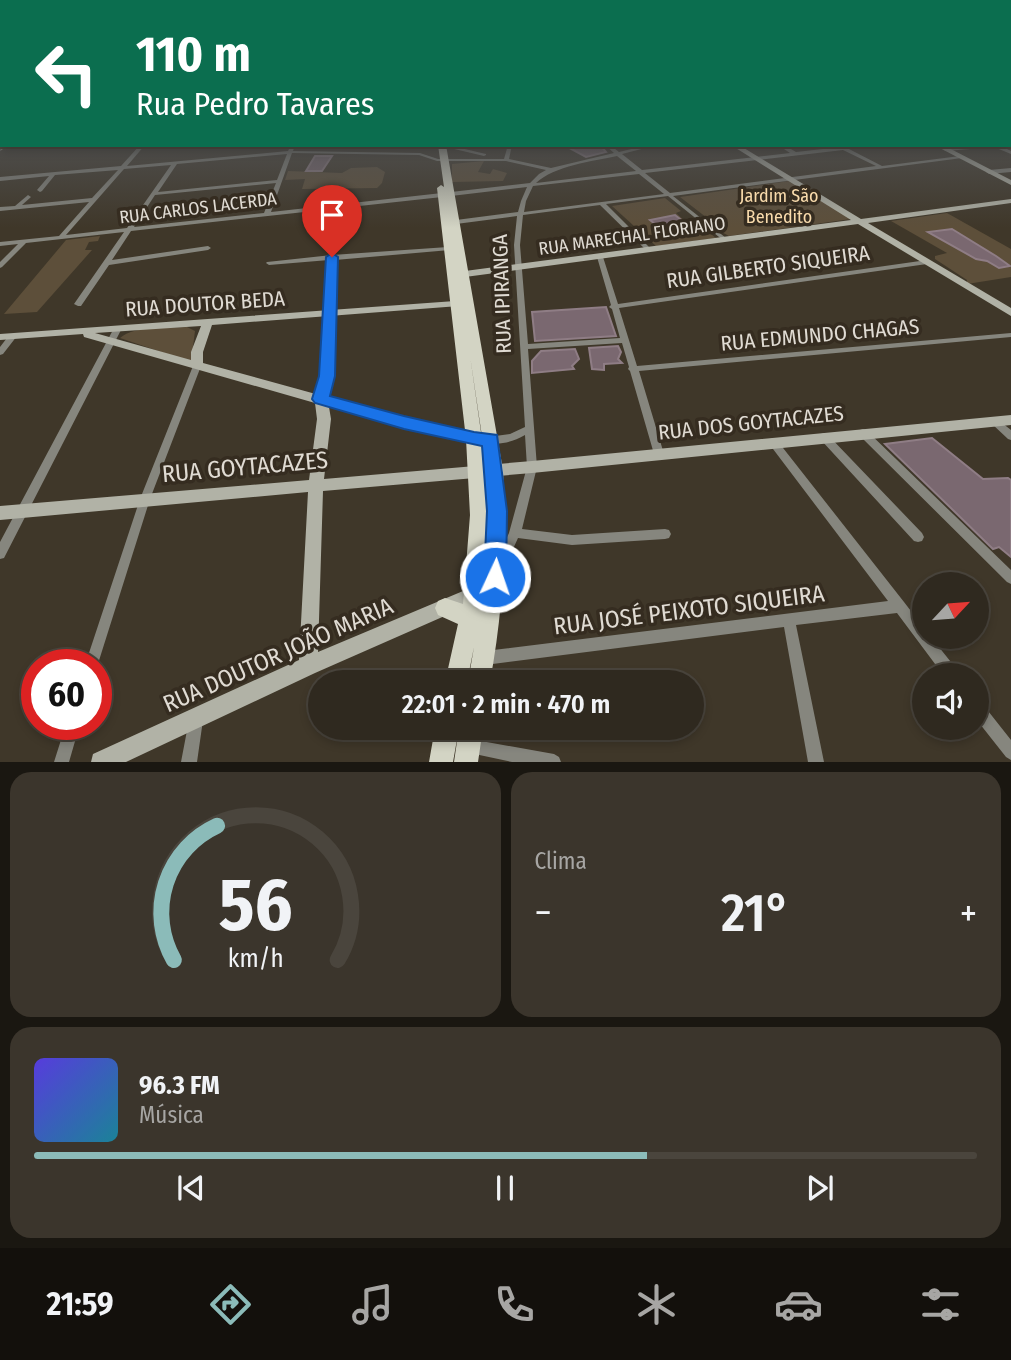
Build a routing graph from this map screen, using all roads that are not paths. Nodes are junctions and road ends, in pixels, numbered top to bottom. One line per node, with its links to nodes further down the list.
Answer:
1 (132, 158): 20 (street)
2 (220, 158): 18 (street)
3 (288, 158): 28 (street)
4 (432, 158): 15 (street)
5 (458, 158): 16 (street)
6 (491, 158): 13 (street)
7 (606, 158): 21 (street)
8 (620, 158): 24 (street)
9 (768, 158): 14 (street, RUA CARLOS LACERDA)
10 (862, 158): 19 (street)
11 (956, 158): 19 (street)
12 (961, 158): 23 (main road)
13 (482, 159): 16 (street); 17 (street)
14 (757, 159): 24 (street, RUA CARLOS LACERDA); 27 (main road)
15 (441, 160): 16 (street); 33 (main road)
16 (460, 160)
17 (506, 160): 21 (street)
18 (175, 163): 20 (street); 32 (street)
19 (881, 167): 27 (street)
20 (123, 168): 25 (street); 36 (street)
21 (551, 170): 30 (street)
22 (1011, 170): 23 (street)
23 (989, 172): 29 (main road)
24 (640, 173): 30 (street, RUA CARLOS LACERDA); 34 (street)
25 (53, 174): 26 (street); 31 (street)
26 (0, 179)
27 (790, 179): 34 (street); 43 (main road)
28 (279, 181): 32 (street); 41 (street)
29 (1011, 183)
30 (530, 185): 33 (street, RUA CARLOS LACERDA); 42 (street, RUA IPIRANGA)
31 (40, 190)
32 (153, 194): 45 (street)
33 (446, 195): 41 (street, RUA CARLOS LACERDA); 44 (main road); 51 (main road)
34 (668, 195): 38 (street); 47 (street)
35 (28, 197): 39 (street)
36 (94, 200): 39 (street); 46 (street)
37 (1011, 201): 43 (main road, RUA MARECHAL FLORIANO)
38 (601, 203): 42 (street); 52 (street)
39 (17, 207): 40 (street)
40 (0, 209)
41 (267, 214): 45 (street, RUA CARLOS LACERDA)
42 (520, 214): 44 (street); 59 (street, RUA IPIRANGA)
43 (858, 221): 47 (main road, RUA MARECHAL FLORIANO); 55 (main road)
44 (456, 222): 60 (main road)
45 (130, 230): 46 (street, RUA CARLOS LACERDA); 56 (street)
46 (61, 237): 48 (street, RUA CARLOS LACERDA)
47 (724, 239): 52 (main road, RUA MARECHAL FLORIANO)
48 (24, 242): 49 (street, RUA CARLOS LACERDA); 58 (street)
49 (0, 244)
50 (208, 248): 56 (street)
51 (448, 248): 53 (street); 60 (main road)
52 (649, 250): 54 (main road, RUA MARECHAL FLORIANO)
53 (332, 257): 57 (street); 65 (street)
54 (600, 257): 59 (main road, RUA MARECHAL FLORIANO); 63 (street)
55 (927, 262): 63 (street, RUA GILBERTO SIQUEIRA); 64 (main road)
56 (105, 263): 61 (street)
57 (269, 263)
58 (0, 266)
59 (519, 268): 60 (main road, RUA MARECHAL FLORIANO); 71 (street, RUA IPIRANGA)
60 (458, 275): 62 (main road); 84 (main road)
61 (78, 304)
62 (455, 304): 65 (street, RUA DOUTOR BEDA); 84 (main road)
63 (614, 307): 70 (street)
64 (1008, 309)
65 (330, 313): 66 (street, RUA DOUTOR BEDA); 75 (street)
66 (208, 322): 67 (main road, RUA DOUTOR BEDA); 73 (main road)
67 (114, 335): 69 (main road); 73 (main road); 91 (street)
68 (1011, 335): 74 (street, RUA EDMUNDO CHAGAS)
69 (6, 336): 72 (street)
70 (624, 340): 71 (street); 74 (street)
71 (523, 347): 80 (street, RUA IPIRANGA)
72 (0, 352)
73 (197, 359): 75 (main road); 90 (street)
74 (632, 369): 86 (street)
75 (321, 399): 76 (main road); 77 (main road)
76 (345, 405): 77 (main road); 84 (main road)
77 (324, 419): 89 (main road)
78 (1011, 419): 79 (main road, RUA DOS GOYTACAZES)
79 (994, 421): 81 (main road, RUA DOS GOYTACAZES); 82 (street)
80 (529, 429): 84 (street); 87 (street, RUA IPIRANGA)
81 (863, 433): 83 (main road, RUA DOS GOYTACAZES); 98 (street)
82 (1011, 436)
83 (824, 437): 85 (main road, RUA DOS GOYTACAZES); 95 (street)
84 (482, 439): 88 (main road)
85 (773, 442): 86 (main road, RUA DOS GOYTACAZES); 100 (street)
86 (659, 454): 87 (main road, RUA DOS GOYTACAZES)
87 (531, 467): 88 (main road, RUA DOS GOYTACAZES); 93 (street, RUA IPIRANGA)
88 (486, 470): 89 (main road, RUA GOYTACAZES); 97 (main road); 99 (main road)
89 (316, 484): 90 (main road, RUA GOYTACAZES); 107 (main road)
90 (145, 499): 91 (main road, RUA GOYTACAZES); 104 (street)
91 (23, 510): 92 (main road, RUA GOYTACAZES); 96 (street)
92 (0, 513)
93 (515, 533): 94 (street); 97 (street, RUA IPIRANGA)
94 (665, 534)
95 (918, 537)
96 (0, 554)
97 (495, 577): 99 (main road); 105 (main road)
98 (1011, 578)
99 (475, 594): 101 (main road, RUA DOUTOR JOÃO MARIA); 102 (main road)
100 (900, 606): 103 (street, RUA JOSÉ PEIXOTO SIQUEIRA); 106 (street)
101 (445, 608): 102 (main road); 107 (main road, RUA DOUTOR JOÃO MARIA)
102 (469, 620): 108 (main road)
103 (789, 621): 105 (street, RUA JOSÉ PEIXOTO SIQUEIRA); 121 (street)
104 (97, 649)
105 (484, 658): 109 (main road)
106 (943, 663)
107 (308, 666): 110 (main road, RUA DOUTOR JOÃO MARIA)
108 (459, 670)
109 (482, 670)
110 (197, 718): 117 (main road, RUA DOUTOR JOÃO MARIA); 118 (street)
111 (989, 724): 115 (street)
112 (68, 740): 116 (street)
113 (445, 740): 119 (main road)
114 (468, 745): 120 (street)
115 (1011, 752)
116 (61, 761)
117 (101, 761)
118 (189, 761)
119 (441, 761)
120 (554, 761)
121 (816, 761)

